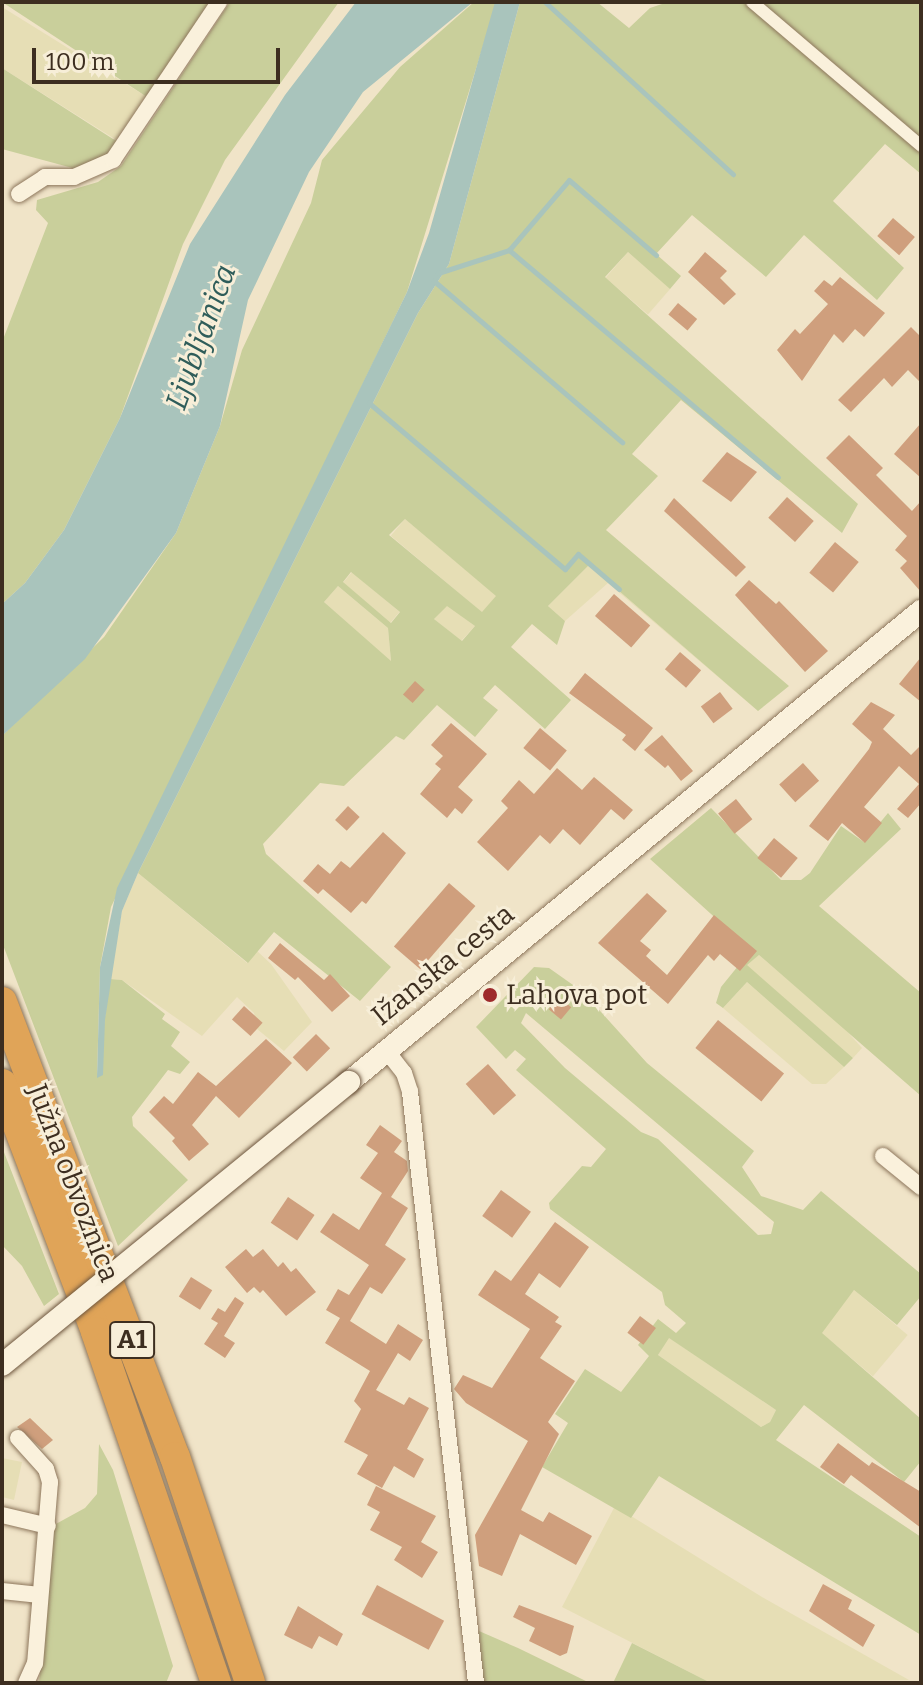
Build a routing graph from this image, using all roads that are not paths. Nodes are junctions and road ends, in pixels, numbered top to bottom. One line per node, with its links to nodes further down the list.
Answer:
1 (219, 2): 4 (street)
2 (752, 2): 3 (street)
3 (921, 146)
4 (19, 194)
5 (921, 611): 7 (main road, Ižanska cesta)
6 (2, 1002): 19 (highway, Južna obvoznica / A1)
7 (386, 1050): 11 (main road, Ižanska cesta, bridge); 20 (street)
8 (2, 1084): 18 (highway, Južna obvoznica / A1)
9 (883, 1156): 10 (street)
10 (921, 1187)
11 (2, 1365)
12 (18, 1438): 14 (street)
13 (2, 1515): 14 (street)
14 (48, 1526): 16 (street)
15 (2, 1591): 16 (street)
16 (40, 1595): 17 (street)
17 (26, 1683)
18 (216, 1683)
19 (250, 1683)
20 (476, 1683)

